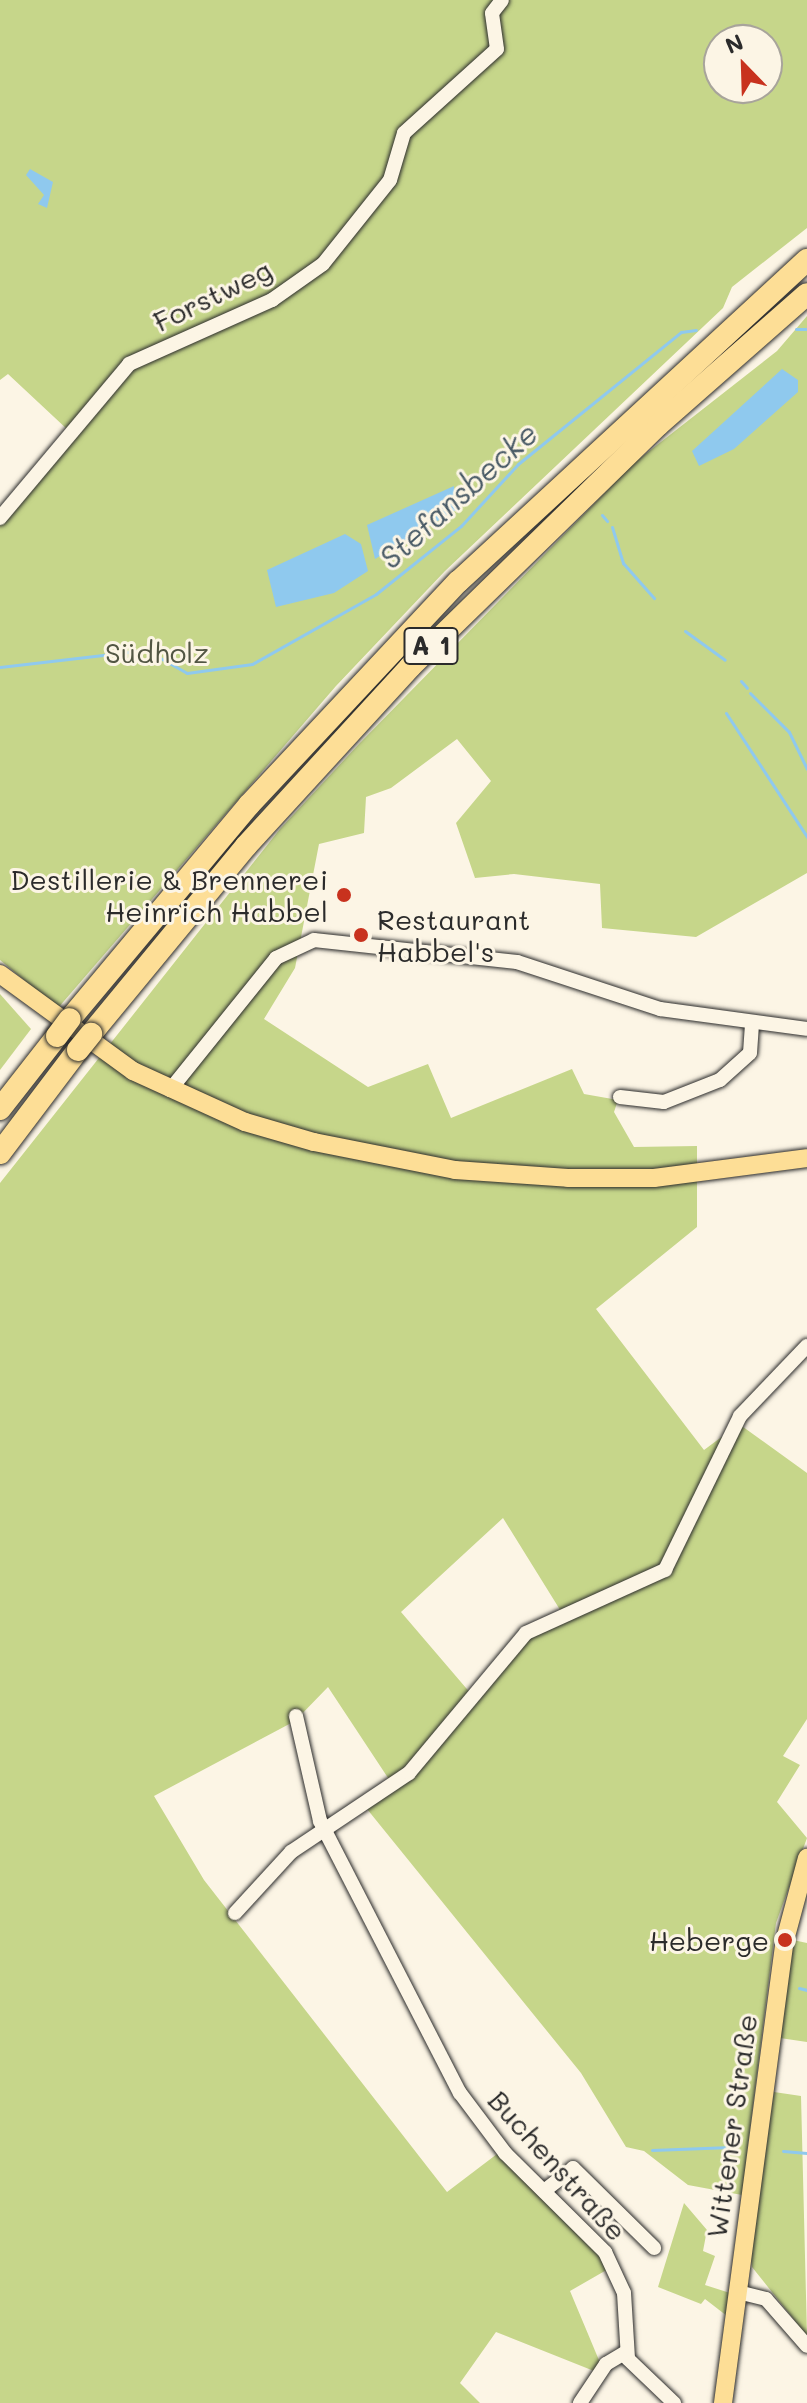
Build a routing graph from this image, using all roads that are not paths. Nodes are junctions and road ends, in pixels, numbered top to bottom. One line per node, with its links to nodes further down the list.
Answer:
1 (502, 0): 4 (street, Forstweg)
2 (807, 260): 10 (highway, A 1)
3 (807, 294): 11 (highway, A 1)
4 (0, 518)
5 (0, 974): 8 (main road)
6 (752, 1024): 7 (street); 8 (street); 9 (street)
7 (807, 1029)
8 (170, 1090): 12 (main road)
9 (620, 1097)
10 (0, 1109)
11 (0, 1153)
12 (807, 1158)
13 (807, 1346): 15 (street)
14 (296, 1716): 15 (street, Buchenstraße)
15 (325, 1831): 17 (street); 18 (street, Buchenstraße)
16 (807, 1858): 20 (main road, Wittener Straße)
17 (235, 1913)
18 (544, 2191): 19 (street); 22 (street, Buchenstraße)
19 (654, 2248)
20 (738, 2292): 21 (street); 25 (main road, Wittener Straße)
21 (807, 2346)
22 (626, 2352): 23 (street); 24 (street)
23 (580, 2403)
24 (674, 2403)
25 (723, 2403)

